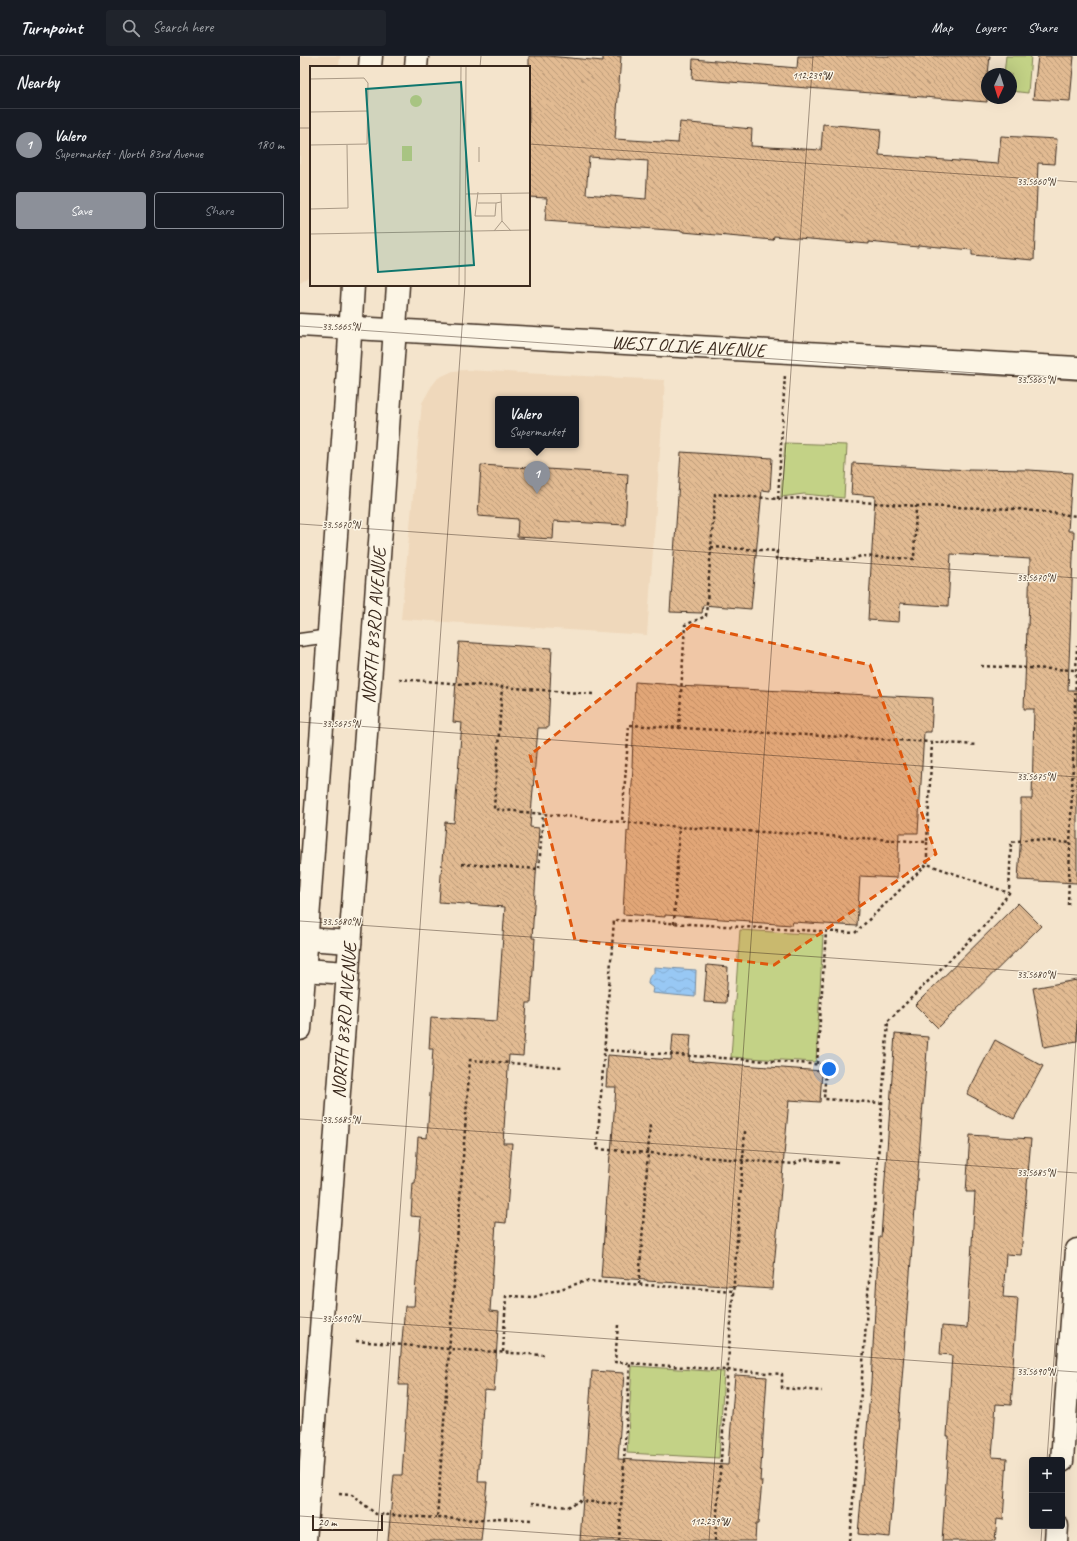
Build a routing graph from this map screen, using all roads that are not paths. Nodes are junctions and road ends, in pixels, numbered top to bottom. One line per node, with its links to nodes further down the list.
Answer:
1 (371, 56): 3 (main road)
2 (417, 56): 4 (main road)
3 (370, 66)
4 (416, 66)
5 (353, 286): 8 (main road)
6 (398, 286): 9 (main road, NORTH 83RD AVENUE)
7 (300, 325): 8 (main road, WEST OLIVE AVENUE)
8 (350, 327): 9 (main road, WEST OLIVE AVENUE); 11 (main road)
9 (394, 330): 10 (main road, WEST OLIVE AVENUE); 14 (main road, NORTH 83RD AVENUE)
10 (1077, 368)
11 (328, 636): 12 (lane); 13 (main road)
12 (300, 640)
13 (307, 939): 14 (main road); 15 (main road)
14 (350, 942): 16 (main road, NORTH 83RD AVENUE)
15 (304, 970): 16 (main road); 17 (main road)
16 (348, 973): 22 (main road, NORTH 83RD AVENUE)
17 (300, 1029)
18 (1077, 1250): 19 (main road)
19 (1073, 1360): 20 (main road)
20 (1062, 1457)
21 (1057, 1529): 23 (main road)
22 (305, 1541)
23 (1056, 1541)

